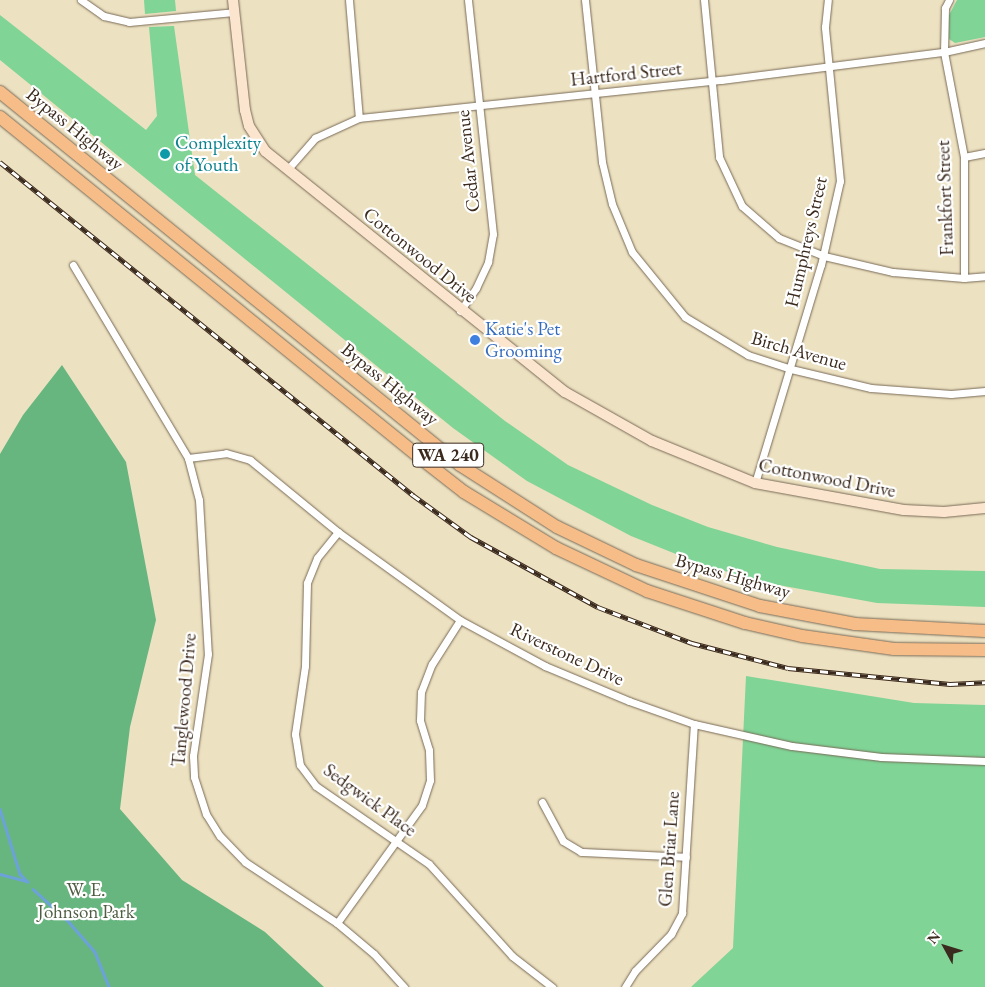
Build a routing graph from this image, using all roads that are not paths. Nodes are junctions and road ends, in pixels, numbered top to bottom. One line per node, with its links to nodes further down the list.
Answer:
1 (81, 0): 9 (street)
2 (233, 0): 9 (street, Cottonwood Drive)
3 (349, 0): 18 (street)
4 (468, 0): 16 (street, Cedar Avenue)
5 (585, 0): 15 (street, Birch Avenue)
6 (704, 0): 13 (street)
7 (828, 0): 12 (street, Humphreys Street)
8 (949, 0): 11 (street, Frankfort Street)
9 (234, 12): 21 (street, Cottonwood Drive)
10 (985, 43): 11 (street, Hartford Street)
11 (944, 52): 12 (street, Hartford Street); 20 (street, Frankfort Street)
12 (828, 68): 13 (street, Hartford Street); 22 (street, Humphreys Street)
13 (712, 81): 15 (street, Hartford Street); 22 (street)
14 (0, 92): 34 (highway, Bypass Highway / WA 240)
15 (595, 94): 16 (street, Hartford Street); 27 (street, Birch Avenue)
16 (478, 107): 18 (street, Hartford Street); 26 (street, Cedar Avenue)
17 (0, 117): 35 (highway, Bypass Highway / WA 240)
18 (359, 118): 21 (street, Hartford Street)
19 (985, 153): 20 (street)
20 (964, 157): 25 (street, Frankfort Street)
21 (287, 170): 26 (street, Cottonwood Drive)
22 (824, 256): 25 (street); 27 (street, Humphreys Street)
23 (73, 264): 29 (street, Tanglewood Drive)
24 (985, 276): 25 (street)
25 (964, 278)
26 (460, 311): 30 (street, Cottonwood Drive)
27 (791, 369): 28 (street, Birch Avenue); 30 (street, Humphreys Street)
28 (985, 391)
29 (188, 458): 32 (street, Riverstone Drive); 41 (street, Tanglewood Drive)
30 (755, 483): 31 (street, Cottonwood Drive)
31 (985, 508)
32 (338, 532): 33 (street, Riverstone Drive); 39 (street, Sedgwick Place)
33 (460, 620): 36 (street, Riverstone Drive); 39 (street)
34 (985, 631)
35 (985, 650)
36 (694, 724): 37 (street, Riverstone Drive); 40 (street, Glen Briar Lane)
37 (985, 761)
38 (542, 802): 40 (street)
39 (398, 839): 41 (street); 43 (street, Sedgwick Place)
40 (686, 857): 44 (street, Glen Briar Lane)
41 (337, 923): 42 (street, Tanglewood Drive)
42 (404, 987)
43 (552, 987)
44 (625, 987)

